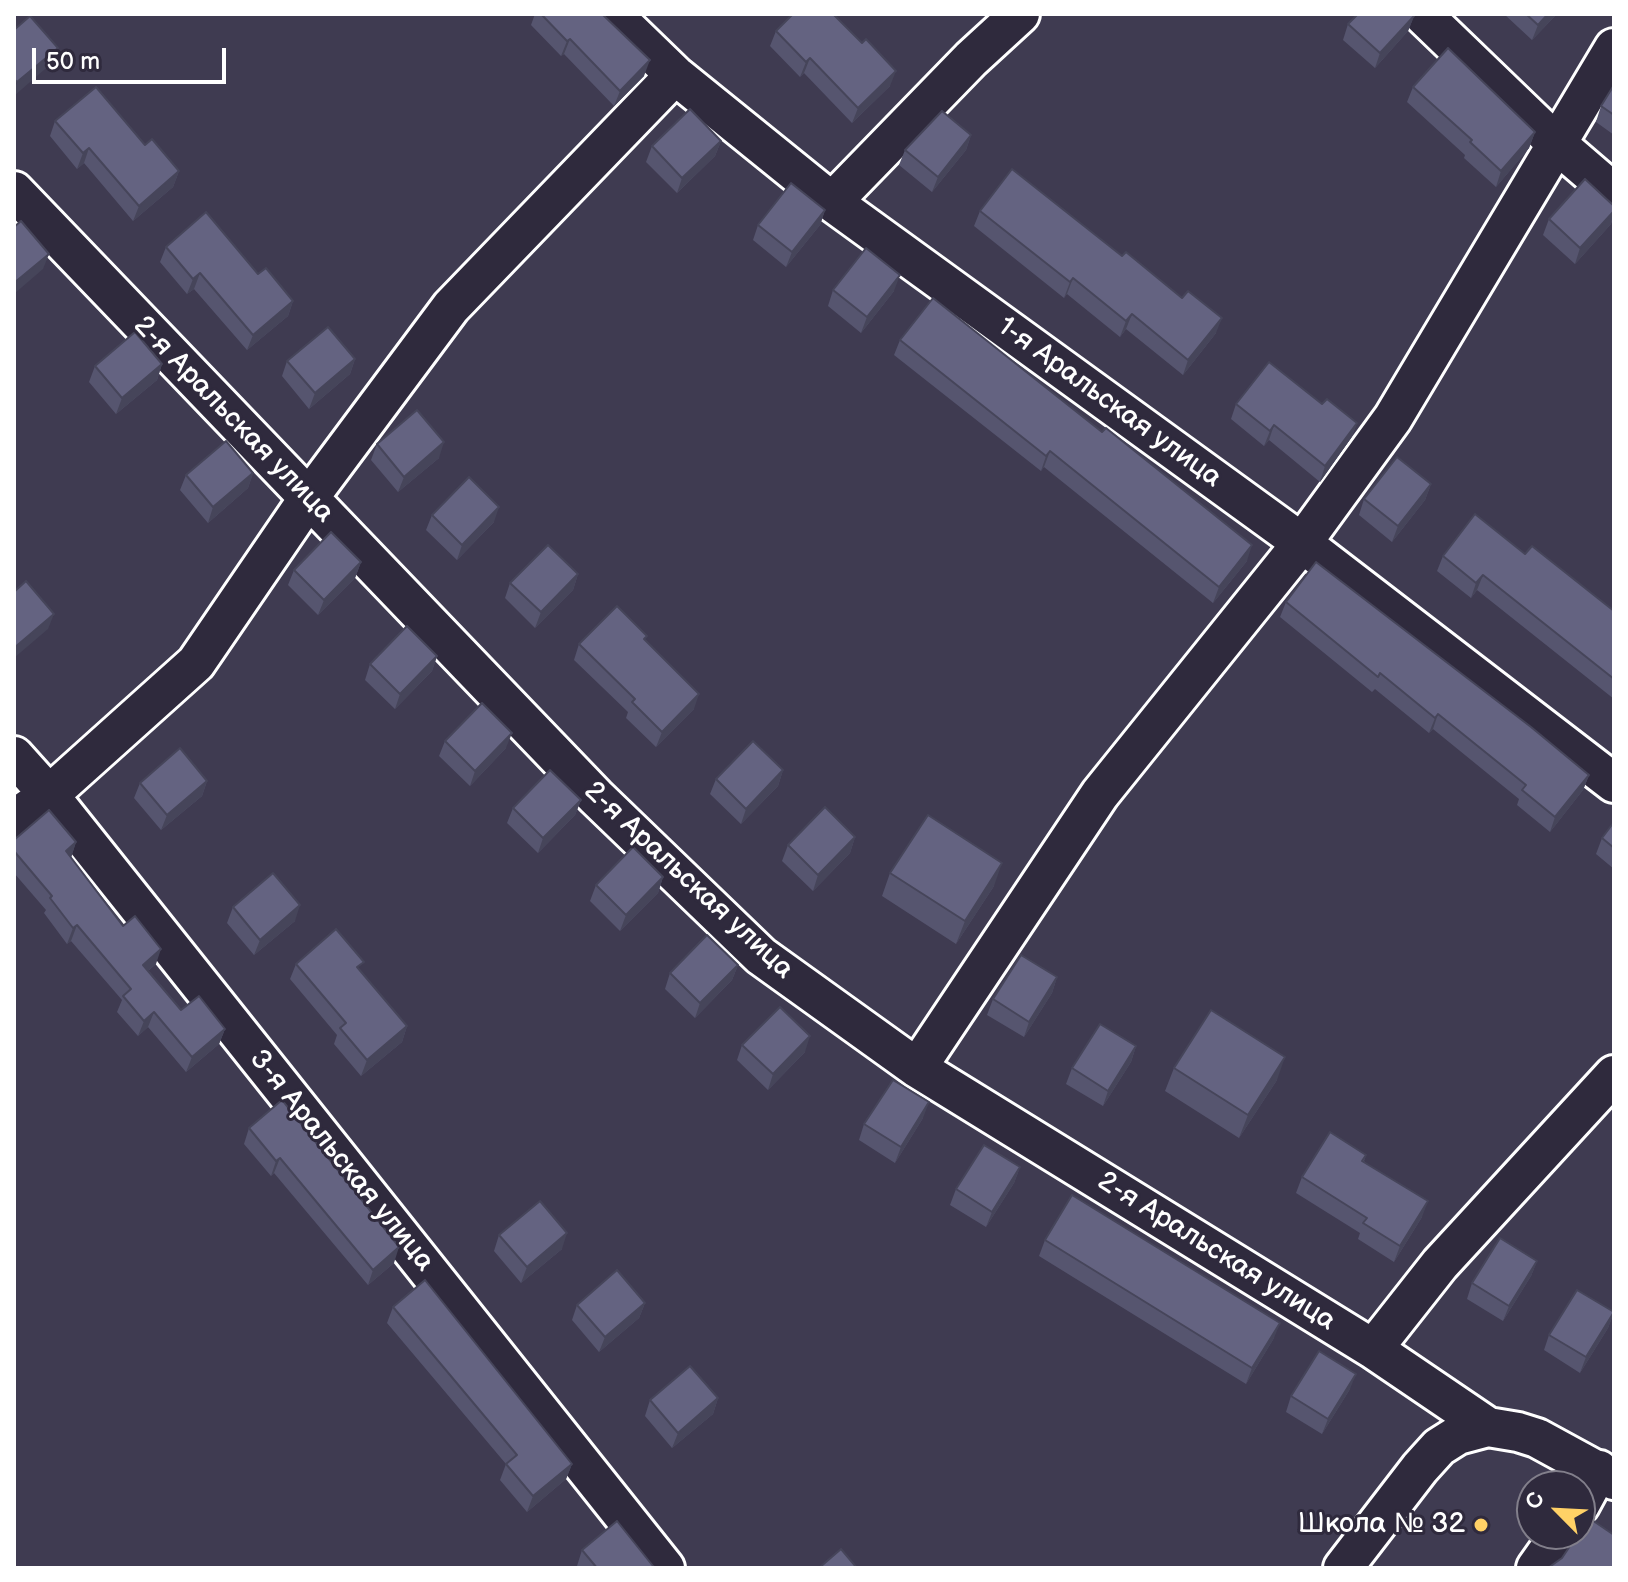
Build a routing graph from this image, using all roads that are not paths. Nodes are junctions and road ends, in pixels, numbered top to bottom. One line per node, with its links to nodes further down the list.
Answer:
1 (612, 14): 5 (street, 1-я Аральская улица)
2 (1020, 14): 9 (street)
3 (1422, 14): 6 (street)
4 (1614, 48): 6 (street)
5 (675, 75): 9 (street, 1-я Аральская улица); 10 (street)
6 (1557, 144): 8 (street); 11 (street)
7 (14, 191): 10 (street, 2-я Аральская улица)
8 (1614, 193)
9 (832, 202): 11 (street, 1-я Аральская улица)
10 (308, 499): 14 (street); 16 (street, 2-я Аральская улица)
11 (1302, 543): 13 (street, 1-я Аральская улица); 16 (street)
12 (14, 756): 14 (street, 3-я Аральская улица)
13 (1614, 783)
14 (49, 795): 15 (street); 22 (street, 3-я Аральская улица)
15 (14, 819)
16 (917, 1068): 18 (street, 2-я Аральская улица)
17 (1614, 1075): 18 (street)
18 (1373, 1349): 19 (street, 2-я Аральская улица)
19 (1488, 1427): 20 (street, 2-я Аральская улица); 23 (street)
20 (1606, 1475)
21 (1549, 1550): 24 (street)
22 (665, 1568)
23 (1343, 1568)
24 (1536, 1568)

